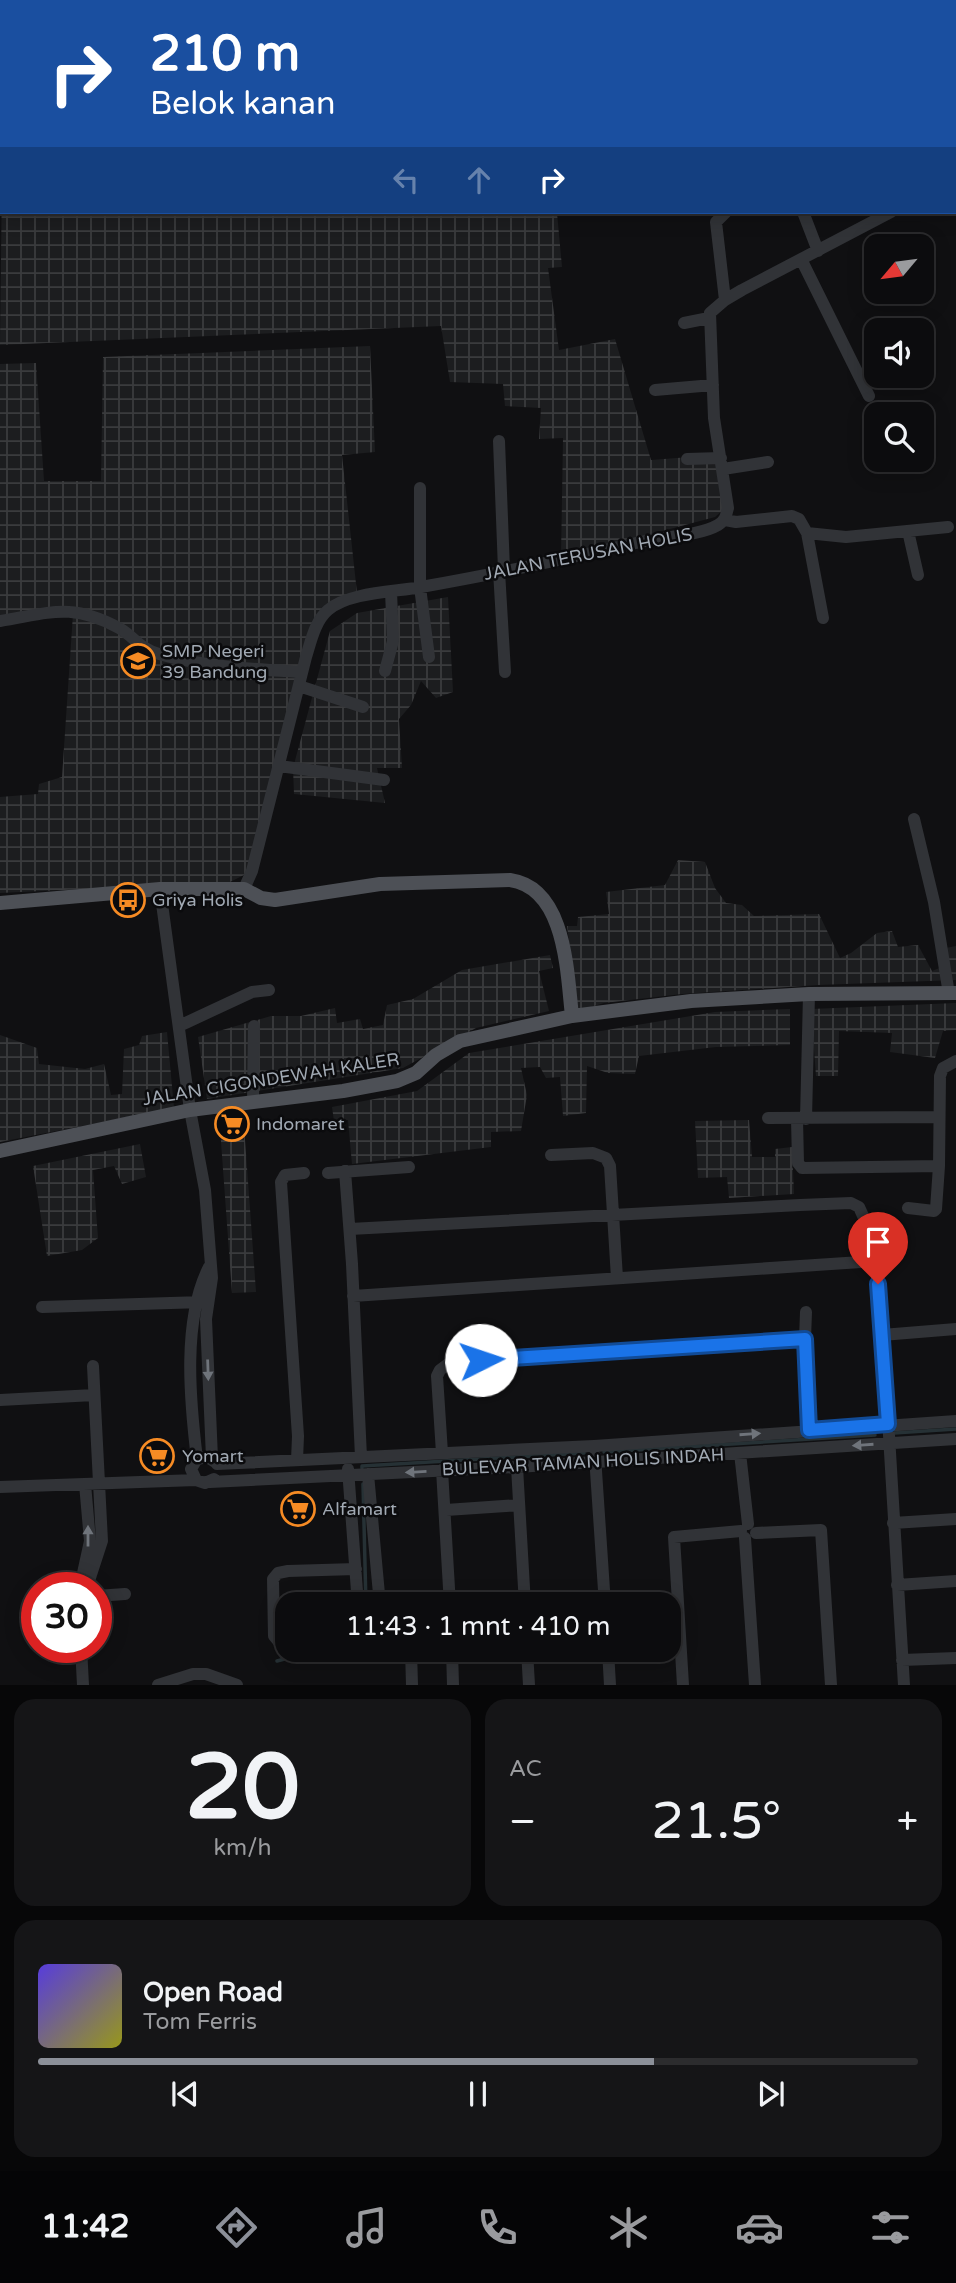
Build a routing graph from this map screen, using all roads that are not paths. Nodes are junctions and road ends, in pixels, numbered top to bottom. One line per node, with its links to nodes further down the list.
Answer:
1 (724, 214): 6 (street)
2 (804, 214): 4 (street)
3 (887, 214): 4 (street)
4 (818, 251): 5 (street)
5 (802, 259): 6 (street); 11 (street)
6 (725, 300): 7 (street)
7 (709, 318): 8 (street); 9 (street)
8 (684, 323)
9 (713, 385): 10 (street); 15 (street)
10 (655, 390)
11 (869, 396)
12 (499, 441): 21 (street)
13 (688, 459): 15 (street)
14 (768, 462): 15 (street)
15 (722, 463): 17 (street)
16 (420, 488): 23 (street)
17 (725, 520): 20 (street); 21 (street, JALAN TERUSAN HOLIS)
18 (948, 527): 19 (street)
19 (908, 531): 20 (street); 22 (street)
20 (807, 533): 25 (street)
21 (502, 571): 23 (street, JALAN TERUSAN HOLIS); 30 (street)
22 (918, 575)
23 (420, 587): 24 (street, JALAN TERUSAN HOLIS); 27 (street)
24 (391, 591): 28 (street); 29 (street, JALAN TERUSAN HOLIS)
25 (823, 618)
26 (0, 621): 29 (street)
27 (429, 657)
28 (385, 671)
29 (302, 672): 31 (street, JALAN TERUSAN HOLIS)
30 (505, 672)
31 (299, 686): 32 (street); 33 (street, JALAN TERUSAN HOLIS)
32 (363, 707)
33 (279, 765): 34 (street); 37 (street, JALAN TERUSAN HOLIS)
34 (384, 780)
35 (914, 819): 41 (street)
36 (160, 889): 37 (main road); 38 (main road); 43 (street)
37 (244, 889): 42 (main road)
38 (0, 903)
39 (269, 990): 43 (street)
40 (809, 994): 41 (main road, JALAN CIGONDEWAH KALER); 42 (main road, JALAN CIGONDEWAH KALER); 50 (street)
41 (953, 994)
42 (572, 1016): 46 (main road, JALAN CIGONDEWAH KALER)
43 (179, 1026): 47 (street)
44 (254, 1026): 46 (street)
45 (956, 1061): 48 (street)
46 (253, 1101): 47 (main road, JALAN CIGONDEWAH KALER)
47 (190, 1110): 51 (main road, JALAN CIGONDEWAH KALER); 64 (street)
48 (939, 1117): 50 (street); 53 (street)
49 (768, 1118): 50 (street)
50 (801, 1119): 53 (street)
51 (0, 1151)
52 (551, 1155): 59 (street)
53 (939, 1166): 58 (street)
54 (409, 1167): 55 (street)
55 (345, 1171): 57 (street); 60 (street)
56 (304, 1173): 82 (street)
57 (328, 1173)
58 (908, 1208)
59 (613, 1215): 60 (street); 61 (street); 62 (street)
60 (350, 1229): 63 (street)
61 (876, 1261): 62 (street); 68 (street)
62 (617, 1278): 63 (street)
63 (353, 1296): 85 (street)
64 (201, 1302): 65 (street); 81 (street); 83 (street, one-way to 83)
65 (42, 1307)
66 (806, 1312): 69 (street)
67 (956, 1329): 68 (street)
68 (882, 1335): 74 (street)
69 (805, 1339): 75 (street); 79 (street)
70 (93, 1366): 71 (street)
71 (94, 1395): 72 (street); 91 (street)
72 (0, 1400)
73 (956, 1421): 74 (street, BULEVAR TAMAN HOLIS INDAH)
74 (888, 1424): 75 (street, BULEVAR TAMAN HOLIS INDAH); 77 (street)
75 (809, 1430): 78 (street, BULEVAR TAMAN HOLIS INDAH, one-way to 75)
76 (956, 1439): 77 (street, BULEVAR TAMAN HOLIS INDAH)
77 (889, 1443): 80 (street, BULEVAR TAMAN HOLIS INDAH, one-way to 80); 97 (street)
78 (594, 1446): 79 (street, BULEVAR TAMAN HOLIS INDAH); 84 (street)
79 (442, 1453): 85 (street, BULEVAR TAMAN HOLIS INDAH)
80 (740, 1453): 84 (street, BULEVAR TAMAN HOLIS INDAH); 98 (street)
81 (197, 1459): 83 (street); 89 (street)
82 (297, 1460): 83 (street, BULEVAR TAMAN HOLIS INDAH); 85 (street, BULEVAR TAMAN HOLIS INDAH)
83 (214, 1461): 90 (street)
84 (595, 1462): 86 (street, BULEVAR TAMAN HOLIS INDAH); 108 (street)
85 (350, 1465): 88 (street, BULEVAR TAMAN HOLIS INDAH); 90 (street, BULEVAR TAMAN HOLIS INDAH); 99 (street)
86 (517, 1466): 87 (street, BULEVAR TAMAN HOLIS INDAH); 94 (street)
87 (442, 1471): 88 (street, BULEVAR TAMAN HOLIS INDAH, one-way to 88); 95 (street)
88 (368, 1474): 105 (street)
89 (196, 1480): 90 (street); 91 (street)
90 (210, 1482)
91 (99, 1483): 92 (street); 101 (street)
92 (85, 1484): 93 (street); 100 (street, one-way to 92)
93 (0, 1487)
94 (519, 1505): 95 (street); 107 (street)
95 (446, 1510): 106 (street)
96 (956, 1519): 97 (street)
97 (893, 1523): 103 (street)
98 (747, 1531): 128 (street); 129 (street); 130 (street)
99 (356, 1569): 104 (street); 111 (street)
100 (83, 1572)
101 (92, 1572)
102 (956, 1581): 103 (street)
103 (897, 1585): 113 (street)
104 (357, 1592)
105 (379, 1592)
106 (449, 1592)
107 (524, 1592)
108 (604, 1592)
109 (125, 1594): 110 (street)
110 (112, 1595)
111 (275, 1637)
112 (956, 1658): 113 (street)
113 (902, 1660): 131 (street)
114 (411, 1662): 124 (street)
115 (452, 1662): 125 (street)
116 (528, 1662): 126 (street)
117 (609, 1662): 127 (street)
118 (81, 1663): 121 (street)
119 (89, 1663): 122 (street)
120 (229, 1683): 123 (street)
121 (83, 1685)
122 (90, 1685)
123 (159, 1685)
124 (412, 1685)
125 (453, 1685)
126 (529, 1685)
127 (610, 1685)
128 (683, 1685)
129 (755, 1685)
130 (831, 1685)
131 (904, 1685)

